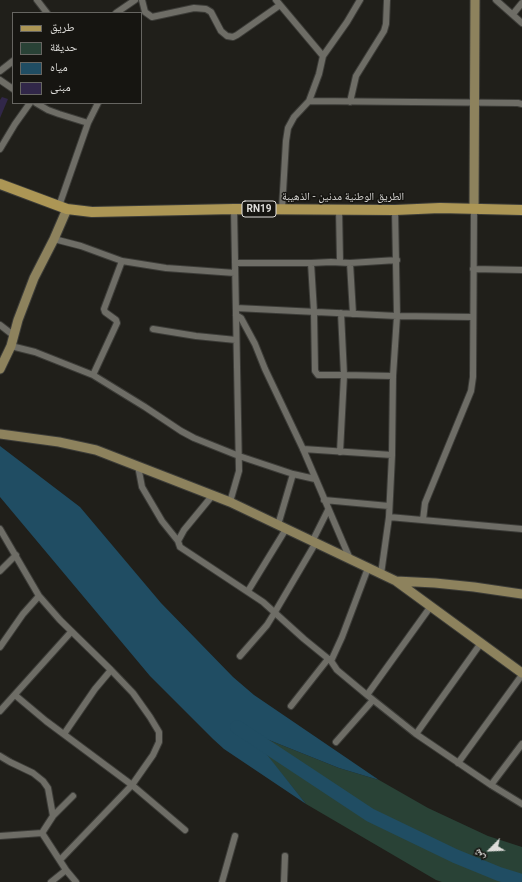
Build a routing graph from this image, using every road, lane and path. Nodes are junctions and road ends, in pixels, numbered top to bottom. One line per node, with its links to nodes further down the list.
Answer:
1 (37, 0): 11 (street)
2 (135, 0): 12 (street)
3 (142, 0): 10 (street)
4 (276, 0): 10 (street)
5 (360, 0): 15 (street)
6 (387, 0): 21 (street)
7 (475, 0): 22 (street)
8 (496, 0): 13 (street)
9 (522, 3): 13 (street)
10 (280, 6): 15 (street)
11 (46, 12)
12 (117, 12)
13 (513, 14): 14 (street)
14 (522, 23)
15 (323, 56): 20 (street)
16 (12, 62): 17 (street)
17 (0, 71)
18 (0, 80): 19 (street)
19 (12, 88)
20 (308, 101): 21 (street); 32 (street)
21 (350, 102): 22 (street)
22 (474, 103): 26 (street); 34 (street)
23 (29, 104): 28 (street)
24 (38, 104): 27 (street)
25 (98, 104): 27 (street)
26 (522, 104)
27 (88, 123): 30 (street)
28 (0, 149)
29 (0, 184): 30 (main road, الطريق الوطنية مدنين - الذهيبة / RN19)
30 (63, 208): 31 (main road, الطريق الوطنية مدنين - الذهيبة / RN19); 37 (street)
31 (234, 209): 32 (main road, الطريق الوطنية مدنين - الذهيبة / RN19); 41 (street)
32 (282, 209): 33 (main road, الطريق الوطنية مدنين - الذهيبة / RN19)
33 (340, 209): 35 (main road, الطريق الوطنية مدنين - الذهيبة / RN19); 40 (street)
34 (474, 209): 35 (main road, الطريق الوطنية مدنين - الذهيبة / RN19); 36 (main road, الطريق الوطنية مدنين - الذهيبة / RN19); 44 (street)
35 (395, 210): 38 (street)
36 (522, 210)
37 (54, 239): 39 (street); 56 (street)
38 (396, 260): 43 (street); 52 (street)
39 (122, 261): 46 (street); 60 (street)
40 (340, 262): 42 (street); 43 (street)
41 (235, 263): 42 (street); 46 (street)
42 (311, 263): 48 (street)
43 (350, 263): 50 (street)
44 (473, 269): 45 (street); 53 (street)
45 (522, 270)
46 (235, 273): 47 (street)
47 (236, 308): 48 (street); 51 (street)
48 (314, 312): 49 (street); 61 (street)
49 (341, 313): 50 (street); 61 (street)
50 (353, 314): 52 (street)
51 (236, 315): 57 (street); 64 (street)
52 (397, 316): 53 (street); 62 (street)
53 (473, 317): 77 (street)
54 (0, 325): 56 (street)
55 (153, 329): 57 (street)
56 (13, 335): 58 (street)
57 (236, 340): 67 (street)
58 (11, 346): 59 (street); 60 (street)
59 (0, 369)
60 (93, 375): 67 (street)
61 (344, 375): 62 (street); 65 (street)
62 (393, 376): 66 (street)
63 (0, 434): 68 (street)
64 (303, 450): 65 (street); 70 (street)
65 (340, 452): 66 (street)
66 (392, 455): 74 (street)
67 (239, 456): 69 (street); 73 (street)
68 (138, 466): 71 (street); 81 (street)
69 (292, 474): 70 (street); 78 (street)
70 (315, 479): 72 (street)
71 (212, 496): 73 (street); 81 (street)
72 (324, 500): 74 (street); 75 (street)
73 (230, 502): 78 (street)
74 (389, 506): 76 (street)
75 (328, 510): 82 (street); 84 (street)
76 (389, 518): 77 (street); 87 (street)
77 (423, 520): 79 (street)
78 (282, 526): 82 (street); 89 (street)
79 (522, 528)
80 (0, 529): 83 (street)
81 (178, 541): 89 (street)
82 (314, 543): 84 (street); 93 (street)
83 (16, 555): 86 (street); 91 (street)
84 (350, 559): 85 (street)
85 (368, 568): 87 (street); 98 (street)
86 (0, 571)
87 (381, 574): 88 (street)
88 (396, 581): 90 (street); 92 (street)
89 (248, 591): 93 (street)
90 (522, 594)
91 (39, 596): 94 (street); 96 (street)
92 (431, 606): 95 (street); 102 (street)
93 (276, 612): 97 (street); 98 (street)
94 (71, 632): 99 (street); 101 (street)
95 (481, 643): 100 (street); 107 (street)
96 (0, 646)
97 (240, 656)
98 (329, 660): 102 (street); 104 (street)
99 (111, 670): 106 (street); 112 (street)
100 (522, 674): 111 (street)
101 (15, 695): 105 (street); 106 (street)
102 (367, 695): 103 (street)
103 (374, 700): 107 (street); 108 (street)
104 (291, 706)
105 (0, 711)
106 (64, 734): 112 (street)
107 (416, 734): 111 (street)
108 (336, 742)
109 (522, 744): 113 (street)
110 (0, 756): 116 (street)
111 (458, 763): 113 (street)
112 (132, 785): 117 (street); 122 (street)
113 (491, 785): 115 (street)
114 (73, 796): 116 (street)
115 (522, 804)
116 (53, 816): 118 (street)
117 (185, 830)
118 (42, 833): 119 (street); 122 (street)
119 (0, 836)
120 (236, 836): 126 (street)
121 (285, 856): 127 (street)
122 (60, 860): 123 (street)
123 (66, 870): 124 (street); 125 (street)
124 (51, 882)
125 (76, 882)
126 (222, 882)
127 (284, 882)

